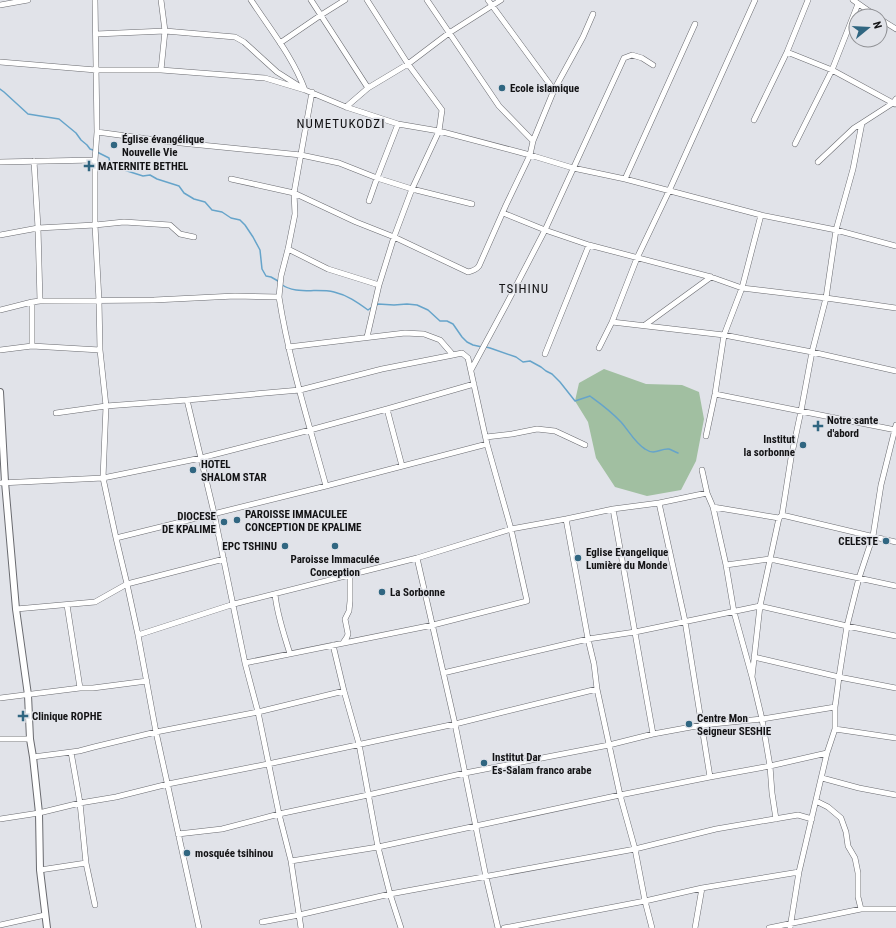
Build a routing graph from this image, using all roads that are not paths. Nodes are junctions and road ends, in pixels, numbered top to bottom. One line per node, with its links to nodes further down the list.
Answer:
1 (28, 0): 15 (street)
2 (95, 0): 23 (street)
3 (161, 0): 21 (street)
4 (250, 0): 24 (street)
5 (311, 0): 19 (street)
6 (345, 0): 19 (street)
7 (367, 0): 27 (street)
8 (427, 0): 22 (street)
9 (488, 0): 16 (street)
10 (501, 0): 16 (street)
11 (755, 0): 56 (street)
12 (808, 0): 25 (street)
13 (853, 0): 14 (street)
14 (858, 4): 17 (street); 31 (street)
15 (0, 6)
16 (492, 6): 22 (street); 34 (street)
17 (864, 8)
18 (593, 14): 34 (street)
19 (321, 15): 24 (street); 32 (street)
20 (695, 24): 54 (street)
21 (165, 31): 23 (street); 30 (street); 33 (street)
22 (449, 33): 27 (street); 43 (street)
23 (96, 34): 29 (street)
24 (280, 43): 33 (street)
25 (787, 52): 31 (street); 38 (street)
26 (0, 62): 29 (street)
27 (408, 64): 32 (street); 41 (street)
28 (654, 65): 51 (street)
29 (96, 70): 30 (street); 42 (street)
30 (161, 70): 33 (street)
31 (832, 70): 36 (street); 44 (street)
32 (368, 88): 37 (street)
33 (305, 90): 35 (street)
34 (554, 90): 43 (street)
35 (312, 92): 37 (street); 45 (street)
36 (895, 102): 39 (street)
37 (346, 106): 40 (street)
38 (754, 120)
39 (862, 123): 50 (street); 65 (street)
40 (398, 124): 41 (street); 52 (street)
41 (439, 131): 46 (street); 55 (street)
42 (97, 132): 45 (street); 47 (street)
43 (533, 141): 46 (street)
44 (795, 144)
45 (301, 155): 52 (street); 57 (street)
46 (530, 155): 51 (street); 60 (street)
47 (94, 160): 48 (street); 62 (street)
48 (34, 161): 49 (street); 63 (street)
49 (0, 162)
50 (818, 162)
51 (573, 168): 54 (street); 64 (street)
52 (377, 178): 55 (street); 58 (street)
53 (231, 179): 57 (street)
54 (625, 179): 56 (street)
55 (412, 189): 59 (street); 68 (street)
56 (669, 191): 61 (street); 72 (street)
57 (294, 193): 68 (street); 71 (street)
58 (369, 200)
59 (472, 204)
60 (503, 213): 64 (street); 68 (street)
61 (761, 215): 65 (street); 75 (street)
62 (96, 225): 63 (street); 67 (street); 78 (street)
63 (38, 228): 66 (street); 80 (street)
64 (545, 230): 69 (street); 95 (street)
65 (836, 230): 70 (street); 77 (street)
66 (0, 235)
67 (194, 237)
68 (394, 237): 74 (street)
69 (589, 244): 72 (street); 93 (street)
70 (896, 246)
71 (288, 249): 74 (street); 76 (street)
72 (637, 258): 73 (street); 83 (street)
73 (711, 277): 75 (street); 84 (street)
74 (379, 285): 86 (street)
75 (742, 288): 77 (street); 85 (street)
76 (279, 297): 78 (street); 88 (street)
77 (826, 298): 81 (street); 92 (street)
78 (99, 301): 80 (street); 91 (street)
79 (32, 302): 80 (street); 82 (street); 87 (street)
80 (40, 302)
81 (896, 308)
82 (0, 310)
83 (612, 322): 84 (street); 89 (street)
84 (645, 325): 85 (street)
85 (724, 335): 92 (street); 100 (street)
86 (367, 337): 88 (street); 94 (street)
87 (32, 346): 90 (street); 91 (street)
88 (288, 347): 98 (street)
89 (599, 348)
90 (0, 350)
91 (100, 350): 102 (street)
92 (812, 352): 96 (street); 104 (street)
93 (545, 354)
94 (453, 355): 95 (street); 98 (street)
95 (471, 370): 97 (street)
96 (896, 370)
97 (474, 384): 103 (street); 109 (street)
98 (300, 390): 101 (street); 107 (street)
99 (0, 392): 116 (street)
100 (715, 394): 104 (street); 108 (street)
101 (187, 400): 102 (street); 112 (street)
102 (106, 406): 105 (street); 115 (street)
103 (387, 409): 107 (street); 113 (street)
104 (801, 411): 106 (street); 123 (street)
105 (56, 413)
106 (896, 428): 126 (street)
107 (310, 430): 112 (street); 117 (street)
108 (706, 436)
109 (486, 438): 110 (street); 111 (street)
110 (487, 444): 113 (street); 125 (street)
111 (585, 445)
112 (201, 458): 115 (street); 122 (street)
113 (402, 466): 117 (street)
114 (702, 470): 118 (street)
115 (103, 478): 116 (street); 127 (street)
116 (2, 482): 141 (street)
117 (326, 486): 122 (street)
118 (707, 493): 119 (street); 120 (street)
119 (659, 503): 121 (street); 143 (street)
120 (713, 507): 123 (street); 132 (street)
121 (613, 509): 124 (street); 146 (street)
122 (214, 513): 127 (street); 130 (street)
123 (780, 517): 126 (street); 131 (street)
124 (566, 520): 125 (street); 149 (street)
125 (511, 529): 129 (street); 144 (street)
126 (873, 536): 128 (street); 134 (street)
127 (116, 538): 135 (street)
128 (896, 542)
129 (417, 558): 133 (street); 144 (street)
130 (224, 559): 135 (street); 139 (street)
131 (770, 559): 132 (street); 134 (street); 140 (street)
132 (726, 565): 142 (street)
133 (350, 575): 137 (street); 150 (street)
134 (859, 578): 136 (street); 145 (street)
135 (127, 584): 138 (street); 147 (street)
136 (896, 586)
137 (275, 594): 139 (street); 152 (street)
138 (67, 604): 141 (street); 159 (street)
139 (234, 604): 147 (street); 154 (street)
140 (760, 606): 142 (street); 145 (street); 153 (street)
141 (16, 609): 163 (street)
142 (734, 612): 143 (street); 156 (street)
143 (685, 621): 146 (street); 169 (street)
144 (433, 624): 150 (street); 155 (street)
145 (847, 626): 148 (street); 157 (street)
146 (635, 632): 149 (street); 172 (street)
147 (138, 635): 158 (street)
148 (896, 636)
149 (588, 640): 155 (street); 161 (street)
150 (342, 643): 151 (street)
151 (333, 645): 152 (street); 162 (street)
152 (290, 654): 154 (street)
153 (754, 657): 156 (street); 157 (street)
154 (245, 663): 166 (street)
155 (443, 673): 168 (street)
156 (752, 677): 167 (street)
157 (839, 677): 160 (street); 165 (street)
158 (147, 681): 159 (street); 171 (street)
159 (80, 688): 163 (street)
160 (896, 688)
161 (597, 689): 168 (street); 177 (street)
162 (344, 691): 166 (street); 176 (street)
163 (28, 695): 164 (street); 174 (street)
164 (0, 698)
165 (835, 707): 167 (street); 170 (street)
166 (258, 712): 171 (street); 181 (street)
167 (762, 719): 169 (street); 182 (street)
168 (455, 724): 176 (street); 183 (street)
169 (702, 725): 172 (street); 184 (street)
170 (834, 729): 173 (street); 179 (street)
171 (156, 732): 178 (street); 186 (street)
172 (653, 734): 177 (street)
173 (896, 738)
174 (30, 739): 175 (street); 180 (street)
175 (0, 740)
176 (359, 744): 181 (street); 188 (street)
177 (609, 745): 183 (street); 187 (street)
178 (72, 752): 180 (street); 191 (street)
179 (827, 753): 182 (street); 185 (street)
180 (34, 757): 192 (street)
181 (268, 764): 186 (street); 193 (street)
182 (770, 766): 184 (street); 195 (street)
183 (465, 773): 188 (street); 197 (street)
184 (710, 777): 187 (street)
185 (822, 778): 189 (street); 190 (street)
186 (168, 784): 191 (street); 198 (street)
187 (620, 794): 197 (street); 200 (street)
188 (368, 795): 193 (street); 199 (street)
189 (896, 795)
190 (816, 801): 194 (street); 210 (street)
191 (80, 803): 192 (street); 202 (street)
192 (39, 813): 196 (street); 203 (street)
193 (279, 814): 198 (street); 201 (street)
194 (812, 818): 195 (street); 204 (street)
195 (776, 819): 200 (street)
196 (0, 820)
197 (475, 826): 199 (street); 205 (street)
198 (178, 834): 218 (street)
199 (378, 847): 201 (street); 207 (street)
200 (635, 850): 205 (street); 208 (street)
201 (291, 861): 213 (street)
202 (86, 863): 203 (street); 209 (street)
203 (40, 870): 212 (street)
204 (800, 872): 206 (street); 216 (street)
205 (486, 876): 207 (street); 221 (street)
206 (702, 888): 208 (street); 224 (street)
207 (390, 894): 213 (street); 220 (street)
208 (645, 901): 222 (street); 223 (street)
209 (95, 905)
210 (861, 909): 211 (street); 216 (street)
211 (896, 909)
212 (46, 915): 215 (street); 217 (street)
213 (299, 915): 214 (street); 219 (street)
214 (262, 922)
215 (0, 924)
216 (791, 925): 225 (street)
217 (47, 928)
218 (199, 928)
219 (301, 928)
220 (401, 928)
221 (498, 928)
222 (504, 928)
223 (652, 928)
224 (695, 928)
225 (769, 928)

